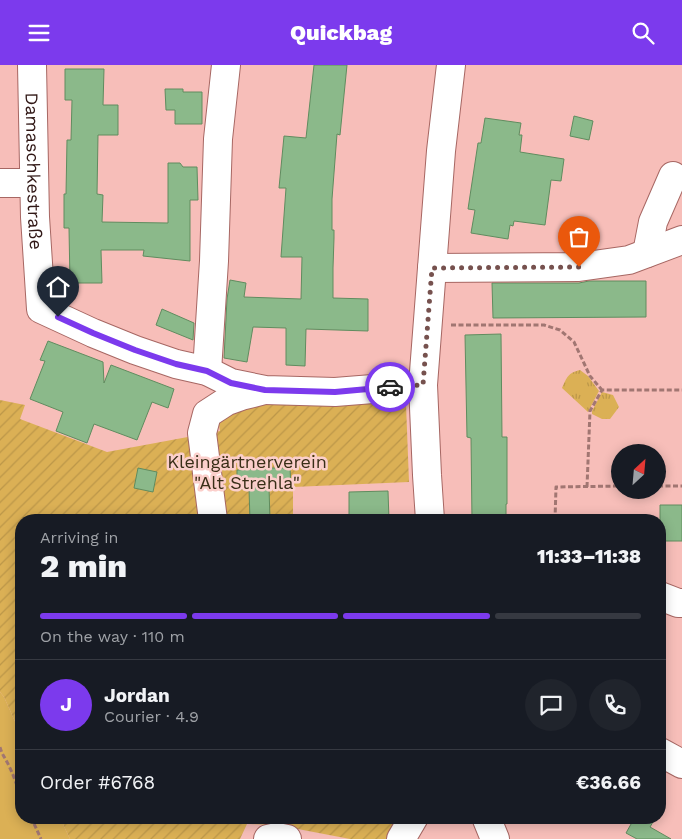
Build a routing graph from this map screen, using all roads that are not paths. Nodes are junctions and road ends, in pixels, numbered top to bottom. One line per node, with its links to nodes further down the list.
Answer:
1 (32, 65): 6 (street, Damaschkestraße)
2 (226, 65): 10 (street)
3 (451, 65): 9 (street)
4 (673, 176): 8 (street)
5 (0, 183): 6 (street)
6 (34, 183): 10 (street, Damaschkestraße)
7 (682, 240): 8 (street)
8 (647, 253): 9 (street)
9 (439, 268): 11 (street)
10 (207, 371): 12 (street, Damaschkestraße)
11 (423, 385): 12 (street, Damaschkestraße); 14 (street)
12 (265, 390): 13 (street)
13 (212, 514)
14 (430, 514)
15 (666, 598): 16 (street)
16 (682, 603)
17 (666, 755): 18 (street)
18 (682, 764)
19 (410, 824): 23 (street)
20 (489, 824): 24 (street)
21 (268, 839): 22 (street)
22 (287, 839)
23 (401, 839)
24 (495, 839)

